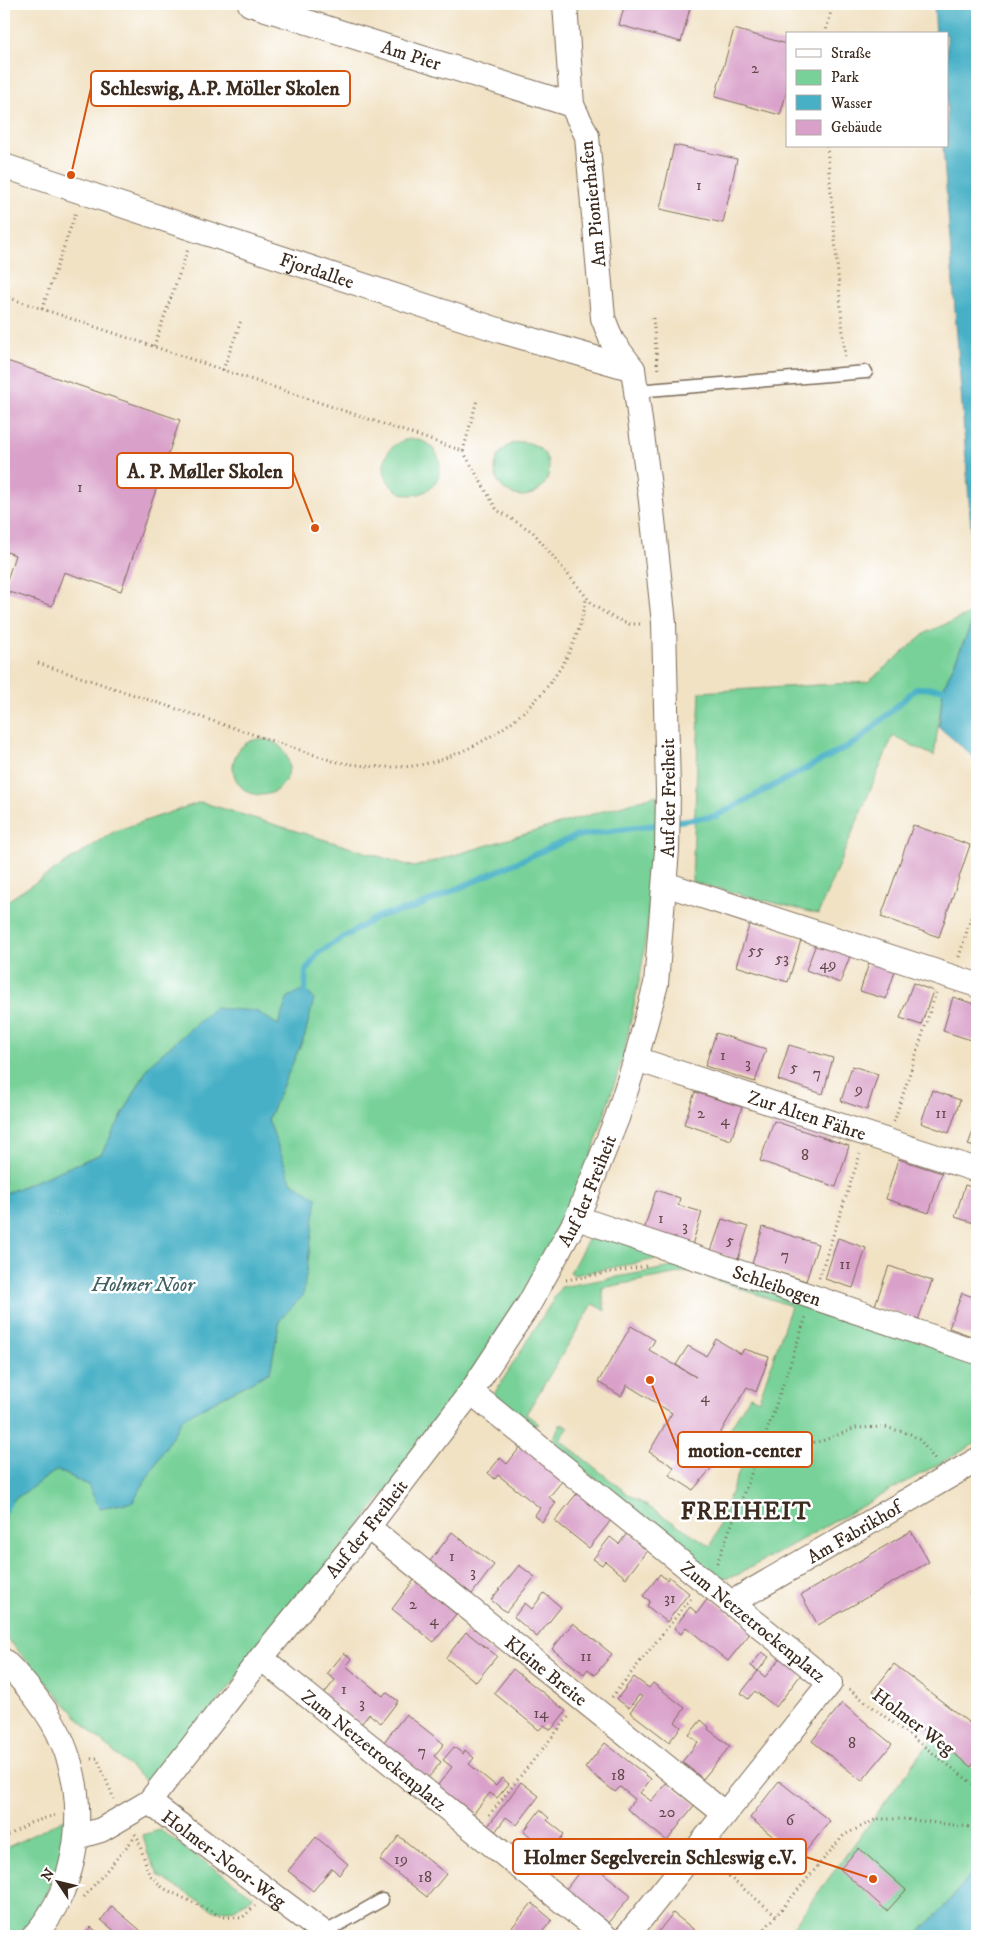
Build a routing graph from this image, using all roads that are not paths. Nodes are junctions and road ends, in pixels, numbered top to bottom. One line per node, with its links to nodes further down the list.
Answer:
1 (250, 4): 3 (street, Am Pier)
2 (565, 4): 3 (street, Am Pionierhafen)
3 (572, 105): 6 (street, Am Pionierhafen)
4 (4, 166): 6 (street, Fjordallee)
5 (866, 372): 6 (lane)
6 (635, 380): 7 (street, Auf der Freiheit)
7 (665, 884): 8 (street); 9 (street, Auf der Freiheit)
8 (977, 984)
9 (636, 1059): 10 (street, Zur Alten Fähre); 11 (street, Auf der Freiheit)
10 (977, 1170)
11 (577, 1218): 12 (street, Schleibogen); 13 (street, Auf der Freiheit)
12 (977, 1352)
13 (471, 1392): 15 (street, Auf der Freiheit); 16 (street, Zum Netzetrockenplatz)
14 (977, 1460): 16 (street, Am Fabrikhof)
15 (368, 1527): 17 (street, Auf der Freiheit); 20 (street, Kleine Breite)
16 (731, 1602): 20 (street, Zum Netzetrockenplatz)
17 (261, 1658): 19 (street, Auf der Freiheit); 25 (street, Zum Netzetrockenplatz)
18 (4, 1661): 21 (street)
19 (149, 1802): 21 (street, Auf der Freiheit); 23 (street, Holmer-Noor-Weg)
20 (725, 1814): 26 (street, Zum Netzetrockenplatz)
21 (77, 1837): 24 (street)
22 (382, 1900): 23 (lane)
23 (322, 1934)
24 (34, 1936)
25 (605, 1936)
26 (627, 1936)

